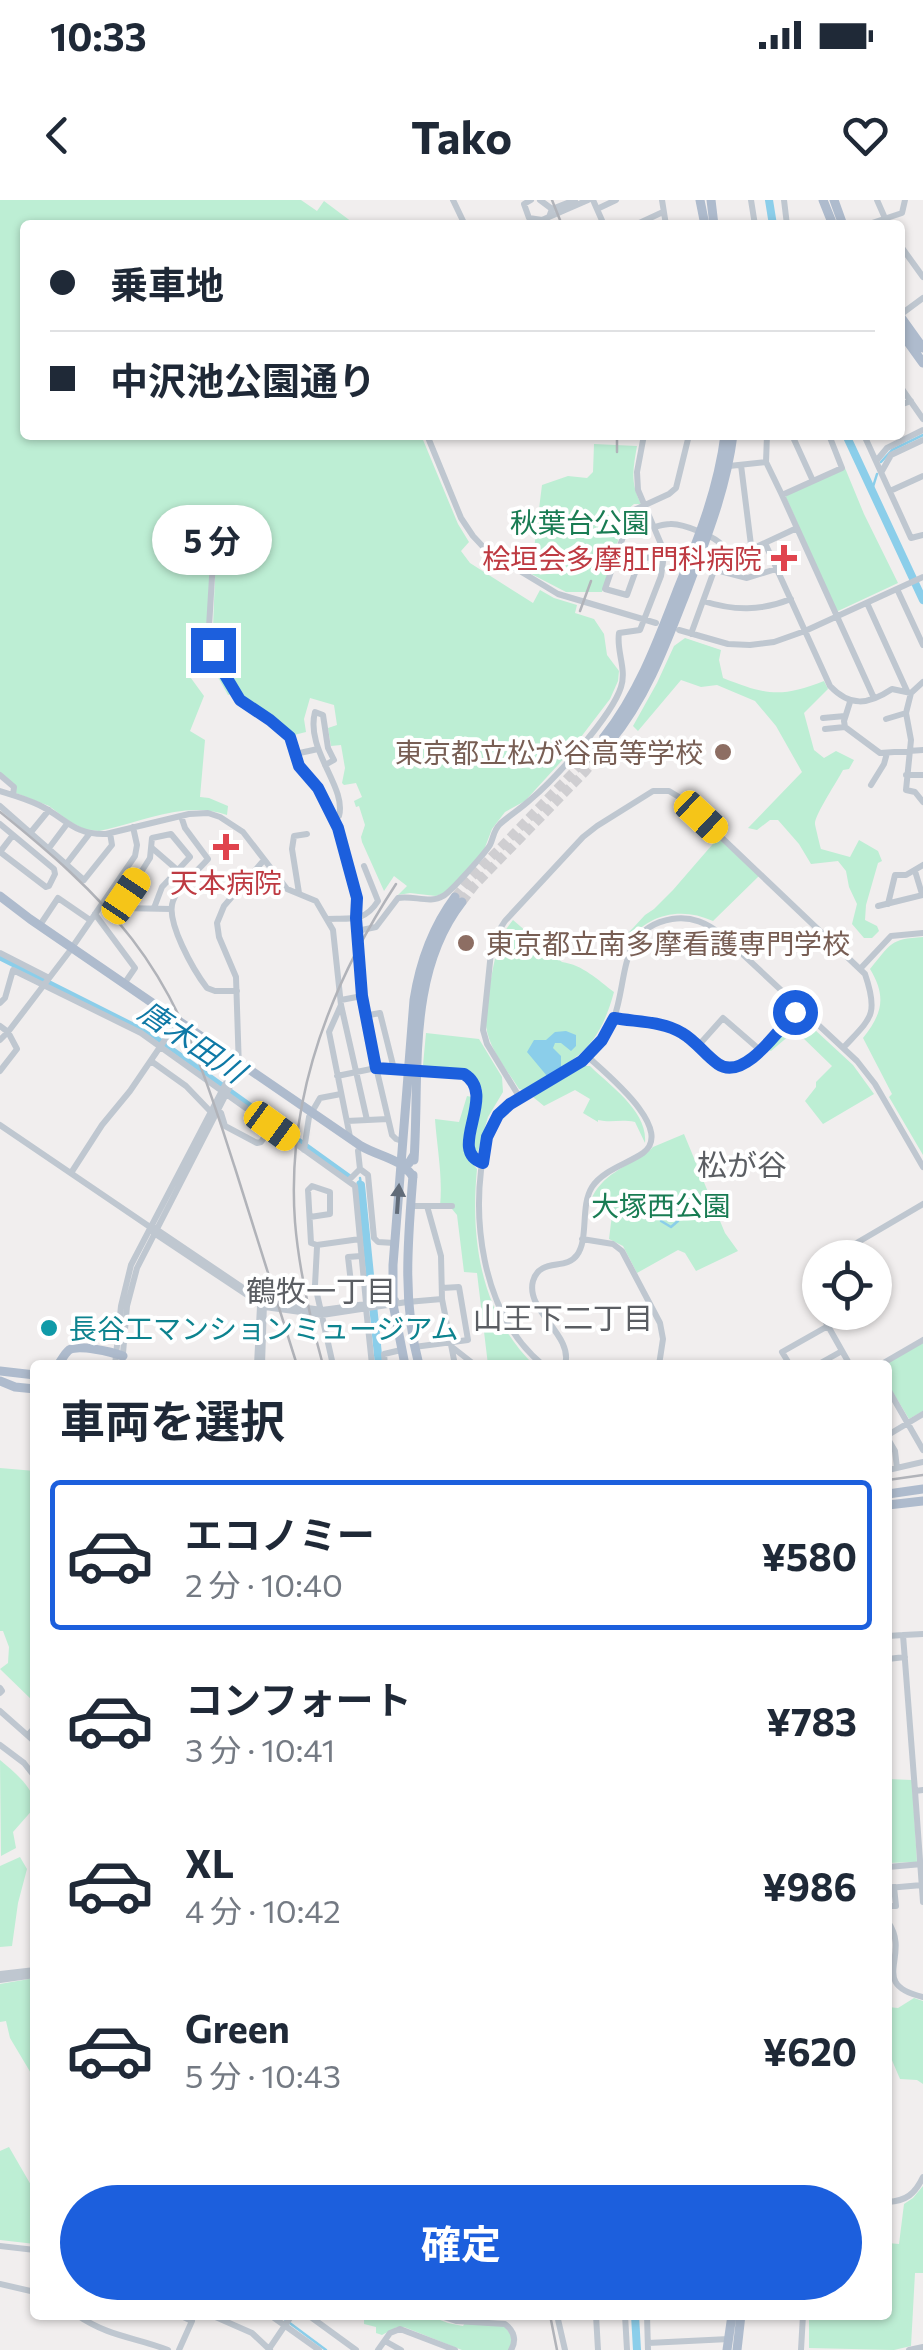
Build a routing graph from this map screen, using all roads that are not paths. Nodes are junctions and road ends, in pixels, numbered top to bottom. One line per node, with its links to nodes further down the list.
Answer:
1 (531, 200): 10 (street)
2 (540, 200): 10 (street)
3 (590, 200): 7 (street); 8 (street)
4 (616, 200): 8 (street)
5 (662, 200): 9 (street)
6 (905, 200): 14 (street)
7 (569, 202): 10 (street)
8 (597, 209): 11 (street)
9 (664, 212): 12 (street); 13 (street)
10 (551, 213)
11 (602, 220)
12 (646, 220)
13 (665, 220)
14 (890, 220)
15 (905, 252): 16 (street)
16 (923, 277)
17 (905, 322): 19 (main road)
18 (905, 338): 20 (main road)
19 (921, 342)
20 (923, 363)
21 (905, 393): 22 (street)
22 (911, 401): 23 (street); 24 (street)
23 (905, 403)
24 (923, 419)
25 (429, 440): 61 (street)
26 (643, 440): 45 (street)
27 (687, 440): 45 (street)
28 (724, 440): 48 (main road)
29 (732, 440): 39 (main road)
30 (767, 440): 37 (street)
31 (794, 440): 42 (street)
32 (831, 440): 42 (street)
33 (866, 440): 36 (street)
34 (902, 440): 36 (street)
35 (923, 440): 40 (street)
36 (877, 461): 40 (street)
37 (766, 462): 38 (street); 44 (street)
38 (741, 465): 39 (street); 50 (street)
39 (729, 466): 48 (main road)
40 (882, 472): 43 (street)
41 (923, 477): 43 (street)
42 (813, 481): 44 (street)
43 (890, 491): 49 (street)
44 (782, 494): 47 (street)
45 (644, 505): 46 (street); 52 (street)
46 (654, 527): 48 (street); 52 (street)
47 (797, 528): 50 (street); 60 (street)
48 (704, 534): 54 (street); 77 (main road)
49 (923, 535)
50 (765, 543): 53 (street)
51 (214, 544): 82 (street)
52 (663, 555): 61 (street)
53 (776, 569): 54 (street); 57 (street)
54 (716, 570): 58 (street)
55 (923, 577): 56 (street)
56 (900, 587): 59 (street); 66 (street)
57 (791, 599): 58 (street); 64 (street)
58 (704, 601): 65 (street)
59 (867, 602): 60 (street); 68 (street)
60 (836, 616): 64 (street); 69 (street)
61 (644, 620): 62 (street); 124 (street)
62 (656, 623)
63 (679, 630): 65 (street)
64 (805, 631): 65 (street); 70 (street)
65 (691, 634)
66 (923, 645)
67 (923, 682): 68 (street)
68 (909, 692): 69 (street); 71 (street)
69 (874, 698): 70 (street)
70 (850, 702): 72 (street)
71 (906, 713): 74 (street); 79 (street)
72 (845, 716): 73 (street); 75 (street)
73 (823, 718)
74 (886, 719)
75 (845, 727): 76 (street); 81 (street)
76 (825, 729)
77 (607, 739)
78 (318, 749): 82 (street); 83 (street); 83 (street)
79 (910, 750): 80 (street); 81 (street); 85 (street)
80 (923, 750)
81 (887, 753): 87 (street)
82 (295, 754): 94 (street)
83 (325, 765): 94 (street)
84 (0, 775): 89 (street)
85 (906, 775): 86 (street); 90 (street)
86 (923, 775)
87 (871, 785)
88 (0, 791): 89 (street)
89 (13, 795): 92 (street)
90 (923, 802)
91 (0, 806): 98 (street)
92 (49, 810): 96 (street); 98 (street)
93 (180, 816): 97 (street); 106 (street); 111 (street)
94 (334, 819): 121 (street)
95 (0, 824): 102 (street)
96 (68, 824): 101 (street); 103 (street)
97 (133, 827): 100 (street); 120 (street)
98 (30, 832): 103 (street)
99 (306, 832): 112 (street)
100 (110, 833): 101 (street); 107 (street)
101 (90, 834): 107 (street)
102 (13, 835): 105 (street); 105 (street)
103 (49, 848): 107 (street)
104 (152, 848): 110 (street); 110 (street); 118 (street)
105 (0, 852)
106 (264, 860): 112 (street); 131 (street)
107 (67, 863)
108 (364, 866): 121 (street)
109 (919, 868): 113 (street); 116 (street)
110 (178, 870): 111 (street); 118 (street)
111 (188, 880): 119 (street)
112 (299, 893): 122 (street)
113 (922, 894): 116 (street)
114 (0, 899): 123 (main road); 126 (main road)
115 (459, 900): 151 (main road)
116 (888, 904): 117 (street)
117 (878, 906)
118 (154, 908): 119 (street)
119 (171, 909): 131 (street)
120 (92, 917): 123 (street); 126 (street); 130 (street)
121 (356, 918): 122 (street); 124 (street)
122 (326, 919): 133 (street)
123 (40, 926): 126 (main road)
124 (357, 931): 132 (street)
125 (923, 933): 128 (street)
126 (70, 949): 129 (street); 130 (main road); 138 (main road)
127 (0, 953): 129 (street)
128 (860, 968): 144 (street); 157 (street)
129 (47, 982): 134 (street); 140 (street); 142 (street)
130 (124, 984): 148 (main road)
131 (237, 991): 148 (street)
132 (362, 996): 133 (street); 136 (street)
133 (341, 1002): 153 (street); 154 (street)
134 (0, 1004)
135 (800, 1006): 137 (street); 144 (street); 145 (street)
136 (364, 1016): 149 (street); 150 (street)
137 (614, 1018): 143 (street); 146 (street)
138 (175, 1025): 142 (street); 148 (main road)
139 (0, 1026): 140 (street)
140 (8, 1032): 141 (street); 152 (street)
141 (0, 1040)
142 (162, 1044): 147 (street); 155 (street)
143 (698, 1046): 145 (street); 145 (street)
144 (844, 1047): 172 (street)
145 (760, 1050)
146 (587, 1056): 157 (street); 183 (street)
147 (151, 1061): 158 (street); 174 (street)
148 (237, 1065): 155 (street); 159 (main road)
149 (376, 1068): 150 (street); 153 (street); 160 (street)
150 (394, 1069): 151 (street)
151 (413, 1070): 166 (main road); 169 (main road); 170 (street)
152 (0, 1071)
153 (356, 1072): 154 (street); 161 (street)
154 (337, 1076): 156 (street)
155 (225, 1088): 158 (street); 164 (street)
156 (341, 1094): 159 (street); 162 (street)
157 (520, 1098): 170 (street)
158 (214, 1111): 164 (street); 182 (street)
159 (310, 1114): 165 (main road); 167 (street); 168 (main road)
160 (388, 1119): 161 (street); 166 (street)
161 (367, 1120): 162 (street)
162 (348, 1121): 165 (street)
163 (0, 1125): 174 (street)
164 (272, 1126): 167 (street)
165 (350, 1139): 171 (main road)
166 (402, 1141): 171 (main road)
167 (305, 1146): 176 (street)
168 (358, 1151): 171 (main road); 173 (street)
169 (414, 1154): 171 (main road); 175 (main road)
170 (483, 1163): 214 (street)
171 (401, 1165): 175 (main road); 186 (main road, one-way to 171)
172 (923, 1166)
173 (360, 1170): 176 (street); 186 (street)
174 (71, 1173): 182 (street)
175 (412, 1177): 178 (main road)
176 (348, 1182): 184 (street)
177 (923, 1204): 185 (street)
178 (411, 1206): 179 (street); 193 (main road)
179 (427, 1206): 180 (street); 190 (street)
180 (452, 1206)
181 (310, 1217): 181 (street); 187 (street)
182 (153, 1229): 194 (street); 203 (street)
183 (582, 1239): 215 (street); 216 (street)
184 (360, 1240): 187 (street); 188 (street)
185 (861, 1240)
186 (394, 1243): 192 (main road)
187 (318, 1245): 207 (street)
188 (361, 1256): 189 (street); 189 (street)
189 (363, 1274): 195 (street)
190 (442, 1288): 191 (street); 199 (street)
191 (442, 1299): 193 (street); 199 (street)
192 (393, 1302): 193 (street); 195 (street); 201 (main road)
193 (407, 1302): 200 (main road)
194 (263, 1305): 195 (street); 206 (street)
195 (371, 1305): 208 (street)
196 (821, 1330): 217 (street)
197 (830, 1330): 202 (street)
198 (923, 1340): 220 (street)
199 (449, 1343): 200 (street); 212 (street); 213 (street)
200 (414, 1347): 211 (main road)
201 (401, 1350): 209 (street); 210 (main road)
202 (842, 1351): 218 (street); 219 (street)
203 (119, 1359): 204 (main road); 205 (main road)
204 (61, 1360)
205 (68, 1360)
206 (260, 1360)
207 (332, 1360)
208 (372, 1360)
209 (385, 1360)
210 (404, 1360)
211 (418, 1360)
212 (454, 1360)
213 (468, 1360)
214 (536, 1360)
215 (566, 1360)
216 (659, 1360)
217 (787, 1360)
218 (826, 1360)
219 (847, 1360)
220 (889, 1360)
221 (0, 1370): 222 (main road)
222 (30, 1373)
223 (0, 1380): 224 (main road)
224 (30, 1386)
225 (892, 1396): 227 (street)
226 (923, 1414): 227 (street)
227 (907, 1423): 228 (street); 230 (street)
228 (892, 1434)
229 (892, 1446): 232 (street)
230 (923, 1450)
231 (923, 1462): 232 (street)
232 (898, 1468): 233 (street)
233 (892, 1469)
234 (923, 1491): 235 (main road); 236 (main road)
235 (911, 1492): 237 (main road); 238 (main road)
236 (892, 1498)
237 (892, 1498)
238 (892, 1498)
239 (923, 1634): 240 (street)
240 (903, 1635): 241 (street); 242 (street)
241 (892, 1636)
242 (905, 1657): 243 (street); 248 (street)
243 (892, 1658)
244 (0, 1711): 245 (street)
245 (28, 1735)
246 (0, 1744): 247 (street)
247 (30, 1770)
248 (919, 1790): 249 (street)
249 (922, 1864): 250 (street); 251 (street)
250 (892, 1867)
251 (922, 1885): 252 (street); 253 (street)
252 (892, 1887)
253 (923, 1902)
254 (892, 1928): 257 (street)
255 (30, 1973): 256 (street)
256 (0, 1977)
257 (923, 1997)
258 (923, 2177): 259 (street)
259 (892, 2201)
260 (0, 2246): 261 (street)
261 (30, 2249)
262 (0, 2284): 263 (street)
263 (30, 2291)
264 (85, 2320): 282 (street)
265 (192, 2320): 283 (street)
266 (222, 2320): 284 (street)
267 (315, 2320): 286 (street)
268 (453, 2320): 290 (street)
269 (559, 2320): 291 (street)
270 (596, 2320): 292 (street)
271 (625, 2320): 293 (street)
272 (646, 2320): 280 (street)
273 (731, 2320): 279 (main road)
274 (740, 2320): 294 (main road)
275 (802, 2320): 295 (street)
276 (288, 2321): 284 (street); 285 (street)
277 (384, 2340): 287 (street); 288 (street); 289 (street)
278 (686, 2345): 279 (street); 280 (street)
279 (728, 2345)
280 (648, 2346)
281 (923, 2347): 296 (street)
282 (168, 2350)
283 (179, 2350)
284 (269, 2350)
285 (319, 2350)
286 (356, 2350)
287 (378, 2350)
288 (401, 2350)
289 (456, 2350)
290 (513, 2350)
291 (565, 2350)
292 (598, 2350)
293 (627, 2350)
294 (737, 2350)
295 (801, 2350)
296 (909, 2350)

